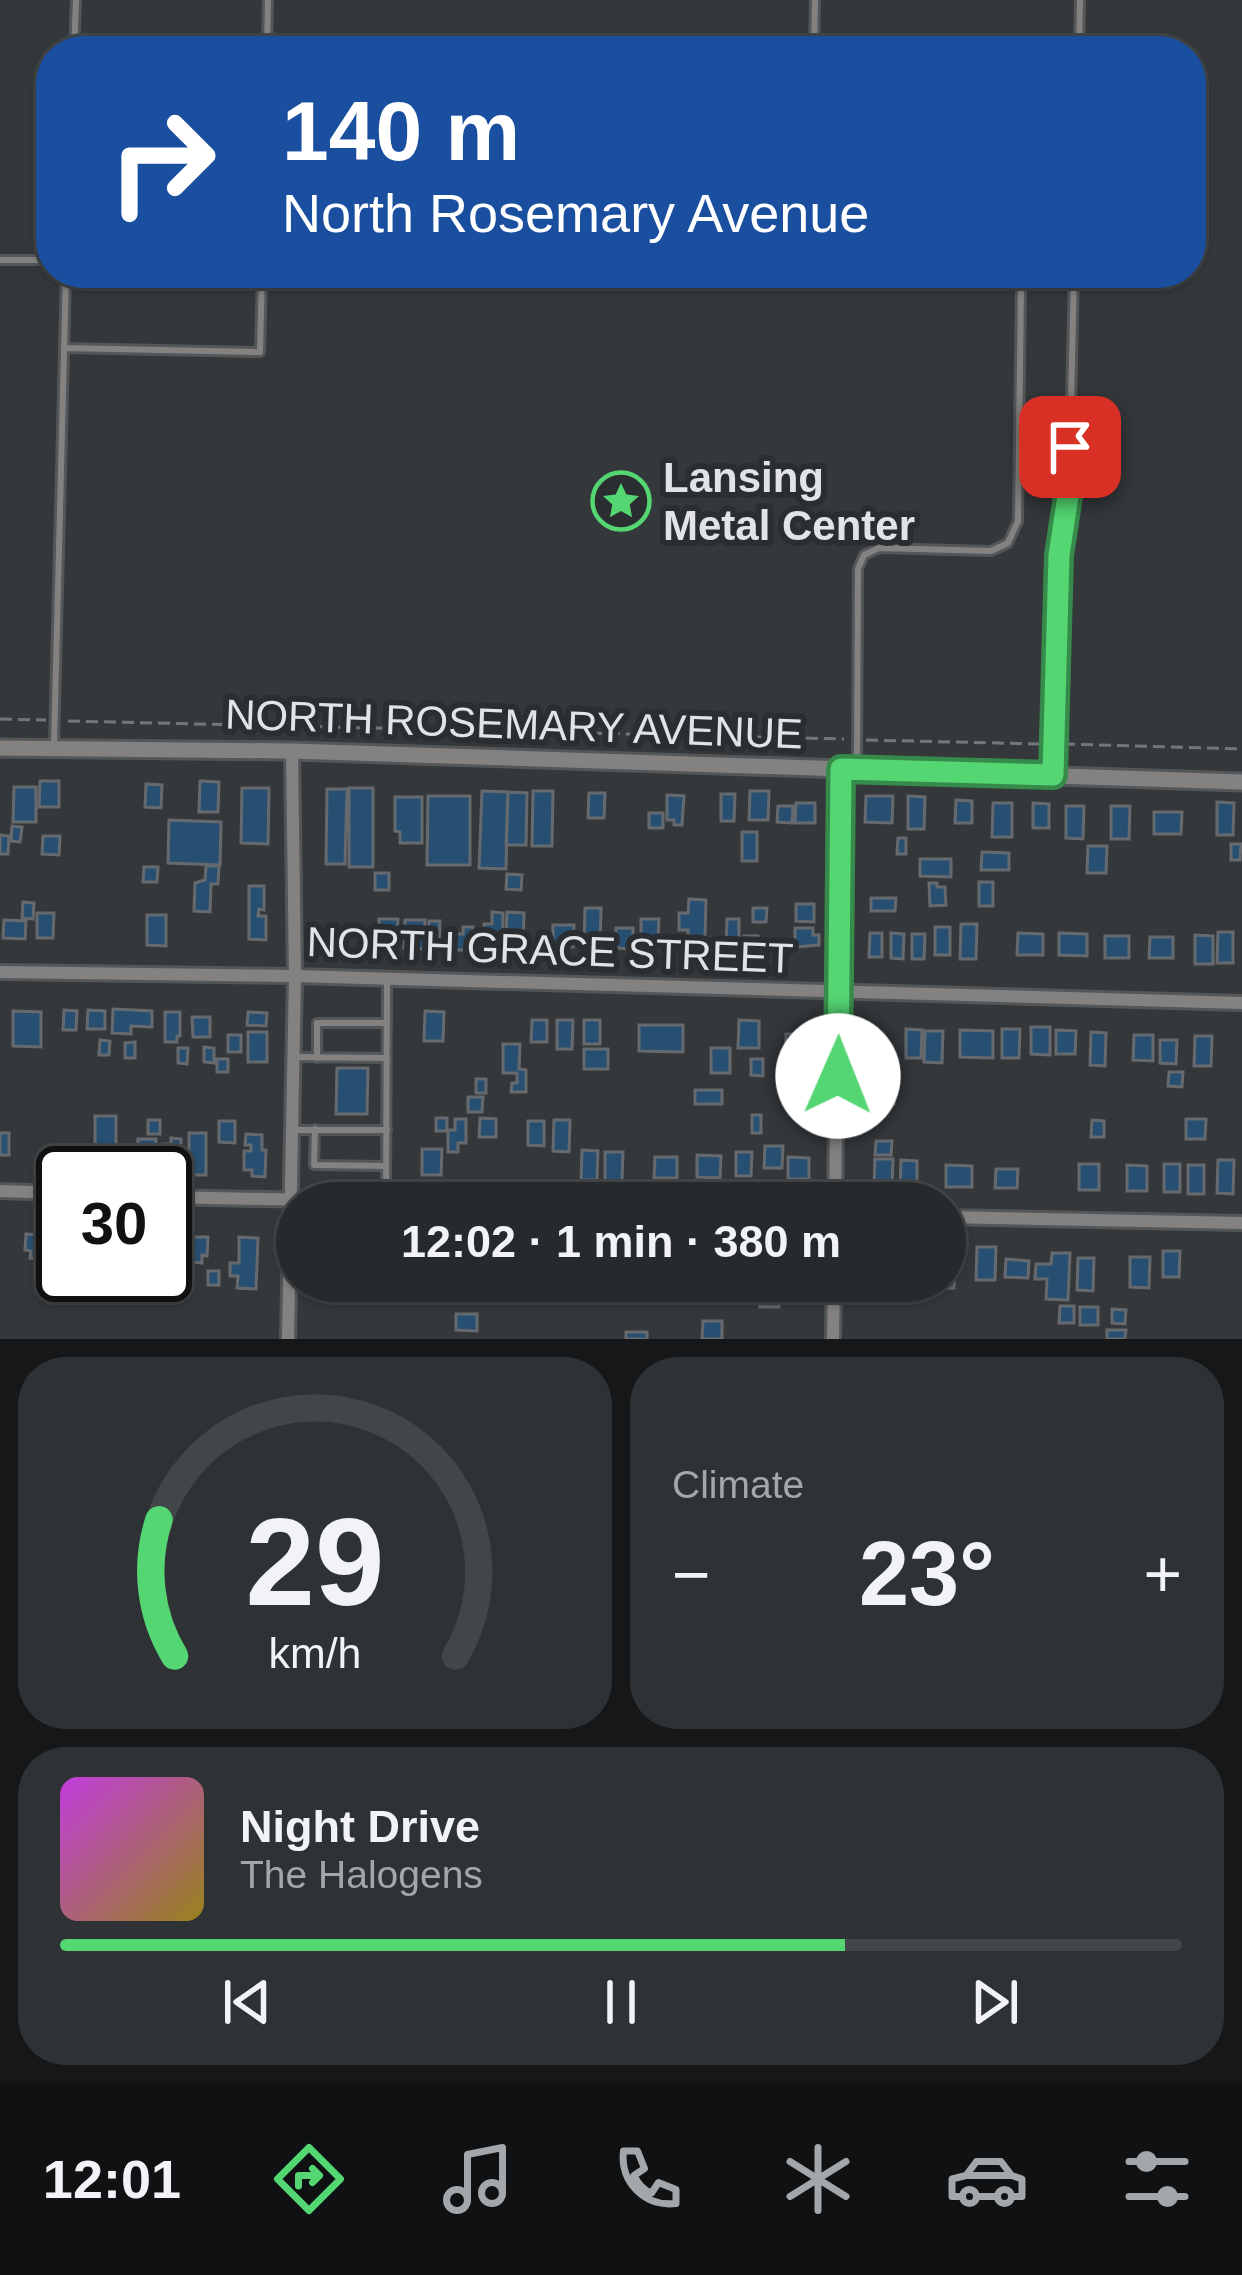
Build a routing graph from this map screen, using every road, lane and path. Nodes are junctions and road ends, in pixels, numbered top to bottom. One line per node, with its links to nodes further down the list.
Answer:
1 (76, 0): 5 (lane)
2 (268, 0): 6 (lane)
3 (815, 0): 7 (lane)
4 (1080, 0): 8 (lane)
5 (75, 36)
6 (267, 36)
7 (814, 36)
8 (1079, 36)
9 (0, 260): 10 (lane)
10 (36, 260)
11 (66, 288): 15 (lane)
12 (262, 288): 15 (lane)
13 (1021, 288): 18 (lane)
14 (1074, 288): 19 (lane)
15 (64, 348): 17 (lane)
16 (0, 719): 17 (path)
17 (54, 720): 18 (path); 22 (lane)
18 (857, 740): 19 (path); 24 (lane)
19 (1054, 744): 21 (path); 25 (lane)
20 (0, 748): 22 (street, NORTH ROSEMARY AVENUE)
21 (1242, 748)
22 (53, 749): 23 (street, NORTH ROSEMARY AVENUE)
23 (292, 752): 24 (street, NORTH ROSEMARY AVENUE); 28 (street)
24 (849, 770): 25 (street, NORTH ROSEMARY AVENUE); 30 (street)
25 (1053, 775): 26 (street, NORTH ROSEMARY AVENUE)
26 (1242, 782)
27 (0, 972): 28 (street, NORTH GRACE STREET)
28 (295, 976): 29 (street, NORTH GRACE STREET); 33 (street)
29 (387, 980): 30 (street, NORTH GRACE STREET); 32 (lane)
30 (840, 991): 31 (street, NORTH GRACE STREET); 42 (street)
31 (1242, 1003)
32 (388, 1023): 34 (lane); 35 (lane)
33 (293, 1057): 34 (lane); 36 (street)
34 (316, 1058): 35 (lane)
35 (387, 1058): 38 (lane)
36 (292, 1130): 37 (lane); 40 (street)
37 (315, 1130): 38 (lane); 39 (lane)
38 (386, 1130): 39 (lane)
39 (386, 1166): 41 (lane)
40 (291, 1182)
41 (386, 1182)
42 (835, 1182)
43 (0, 1192): 44 (street)
44 (36, 1193)
45 (192, 1198): 46 (street)
46 (276, 1200)
47 (966, 1217): 48 (street)
48 (1242, 1223)
49 (289, 1302): 51 (street)
50 (834, 1302): 52 (street)
51 (288, 1339)
52 (833, 1339)

